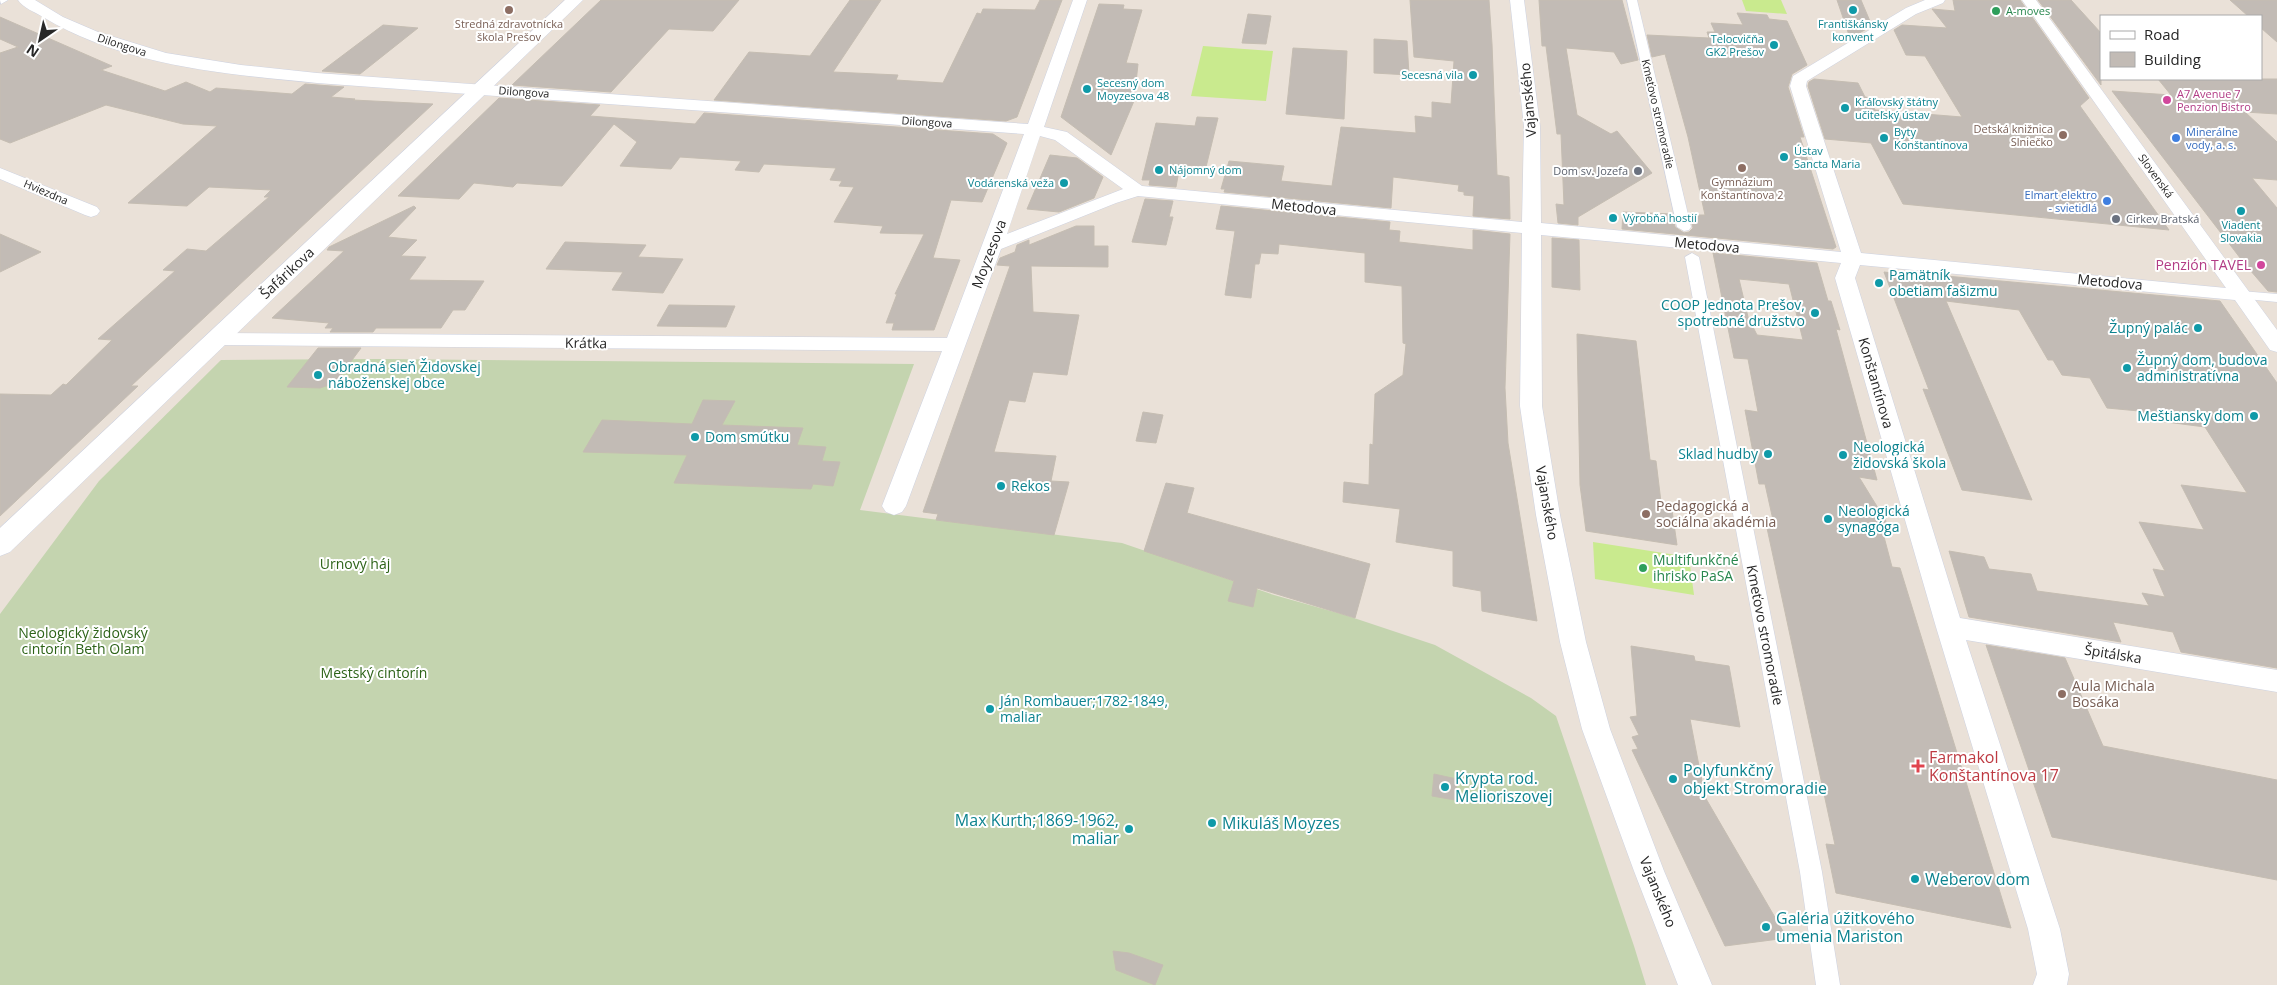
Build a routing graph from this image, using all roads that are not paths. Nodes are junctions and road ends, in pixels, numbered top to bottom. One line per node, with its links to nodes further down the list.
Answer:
1 (25, 0): 8 (street, Dilongova)
2 (575, 0): 8 (street, Šafárikova)
3 (1080, 0): 9 (street, Moyzesova)
4 (1517, 0): 14 (street, Vajanského)
5 (1632, 0): 13 (street, Kmeťovo stromoradie)
6 (1938, 0): 17 (street)
7 (2030, 2): 18 (street, Slovenská)
8 (482, 89): 9 (street, Dilongova); 20 (street, Šafárikova)
9 (1035, 130): 11 (street, Dilongova); 15 (street, Moyzesova)
10 (0, 173): 12 (street, Hviezdna)
11 (1137, 191): 14 (street, Metodova); 15 (street)
12 (91, 211)
13 (1684, 227)
14 (1532, 229): 17 (street, Metodova); 27 (street, Vajanského)
15 (993, 246): 21 (street, Moyzesova)
16 (1692, 257): 28 (street, Kmeťovo stromoradie)
17 (1853, 258): 18 (street, Metodova); 25 (street, Konštantínova)
18 (2242, 295): 19 (street, Metodova); 22 (street, Slovenská)
19 (2277, 298)
20 (218, 338): 21 (street, Krátka); 24 (street, Šafárikova)
21 (954, 345): 23 (street, Moyzesova)
22 (2277, 345)
23 (894, 506)
24 (0, 545)
25 (1949, 627): 26 (street, Špitálska); 29 (street, Konštantínova)
26 (2277, 681)
27 (1695, 985)
28 (1828, 985)
29 (2050, 985)

